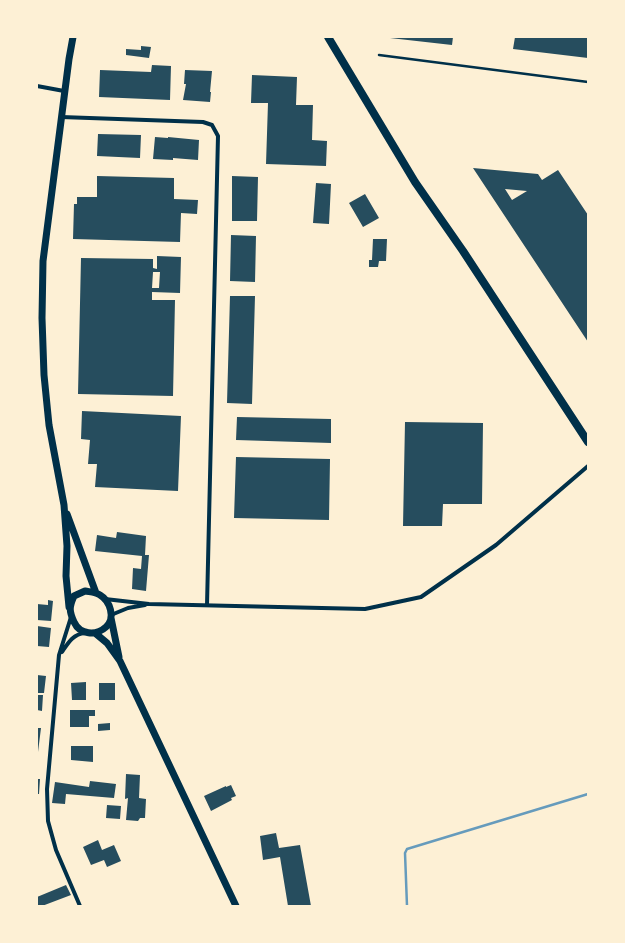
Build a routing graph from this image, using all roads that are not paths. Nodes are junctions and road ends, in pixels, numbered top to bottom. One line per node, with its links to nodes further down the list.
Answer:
1 (73, 37): 6 (street)
2 (328, 37): 8 (main road)
3 (378, 55): 4 (lane)
4 (588, 82)
5 (37, 86): 6 (street)
6 (64, 91): 7 (street)
7 (61, 117): 10 (street); 14 (street)
8 (588, 442)
9 (588, 466): 14 (street)
10 (64, 505): 11 (street); 15 (street)
11 (96, 593): 12 (street); 15 (street)
12 (105, 599): 13 (street); 17 (street)
13 (150, 604): 14 (street); 17 (street)
14 (207, 605)
15 (70, 606): 16 (street)
16 (71, 615): 18 (street); 20 (street)
17 (111, 616): 19 (street); 21 (street)
18 (85, 632): 19 (street); 20 (street)
19 (95, 633): 21 (street)
20 (59, 655): 22 (street)
21 (120, 661): 23 (street)
22 (80, 906)
23 (236, 906)

